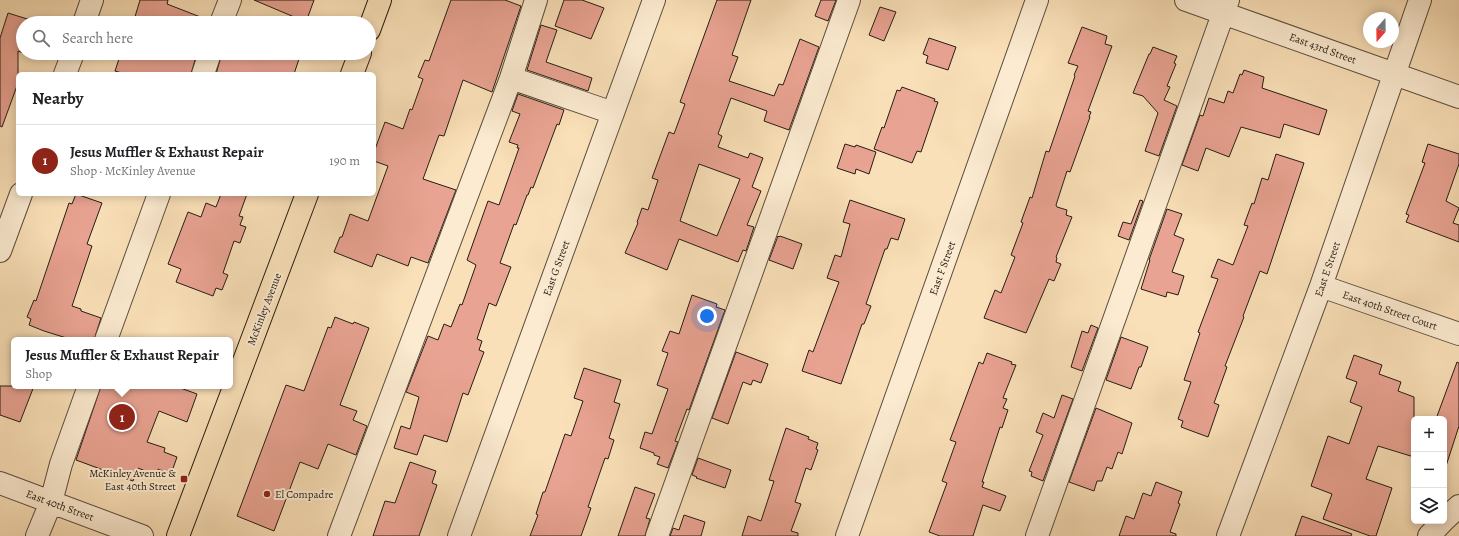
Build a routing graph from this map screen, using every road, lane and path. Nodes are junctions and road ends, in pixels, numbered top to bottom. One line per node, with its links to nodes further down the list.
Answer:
1 (92, 0): 11 (street)
2 (230, 0): 12 (street)
3 (380, 0): 13 (main road)
4 (536, 0): 21 (street)
5 (654, 0): 23 (street, East G Street)
6 (849, 0): 42 (street)
7 (1038, 0): 43 (street, East F Street)
8 (1186, 0): 10 (street, East 43rd Street)
9 (1420, 0): 20 (street, East E Street)
10 (1225, 6): 20 (street, East 43rd Street); 44 (street)
11 (86, 16)
12 (224, 16)
13 (374, 16)
14 (70, 60): 17 (street)
15 (208, 60): 18 (street)
16 (357, 60): 19 (main road)
17 (66, 72)
18 (204, 72)
19 (353, 72)
20 (1394, 74): 22 (street, East 43rd Street); 28 (street, East E Street)
21 (511, 78): 23 (street); 40 (street)
22 (1459, 97)
23 (613, 113): 41 (street, East G Street)
24 (20, 196): 27 (street)
25 (158, 196): 30 (street)
26 (306, 196): 39 (main road, McKinley Avenue)
27 (0, 251)
28 (1321, 286): 29 (street, East 40th Street Court); 45 (street, East E Street)
29 (1459, 334)
30 (107, 337)
31 (88, 389): 33 (street)
32 (0, 483): 33 (street, East 40th Street)
33 (51, 502): 37 (street); 38 (street, East 40th Street)
34 (1459, 506): 35 (street)
35 (1447, 518)
36 (1441, 524): 46 (street)
37 (37, 536)
38 (142, 536)
39 (178, 536)
40 (339, 536)
41 (459, 536)
42 (657, 536)
43 (847, 536)
44 (1037, 536)
45 (1228, 536)
46 (1429, 536)

